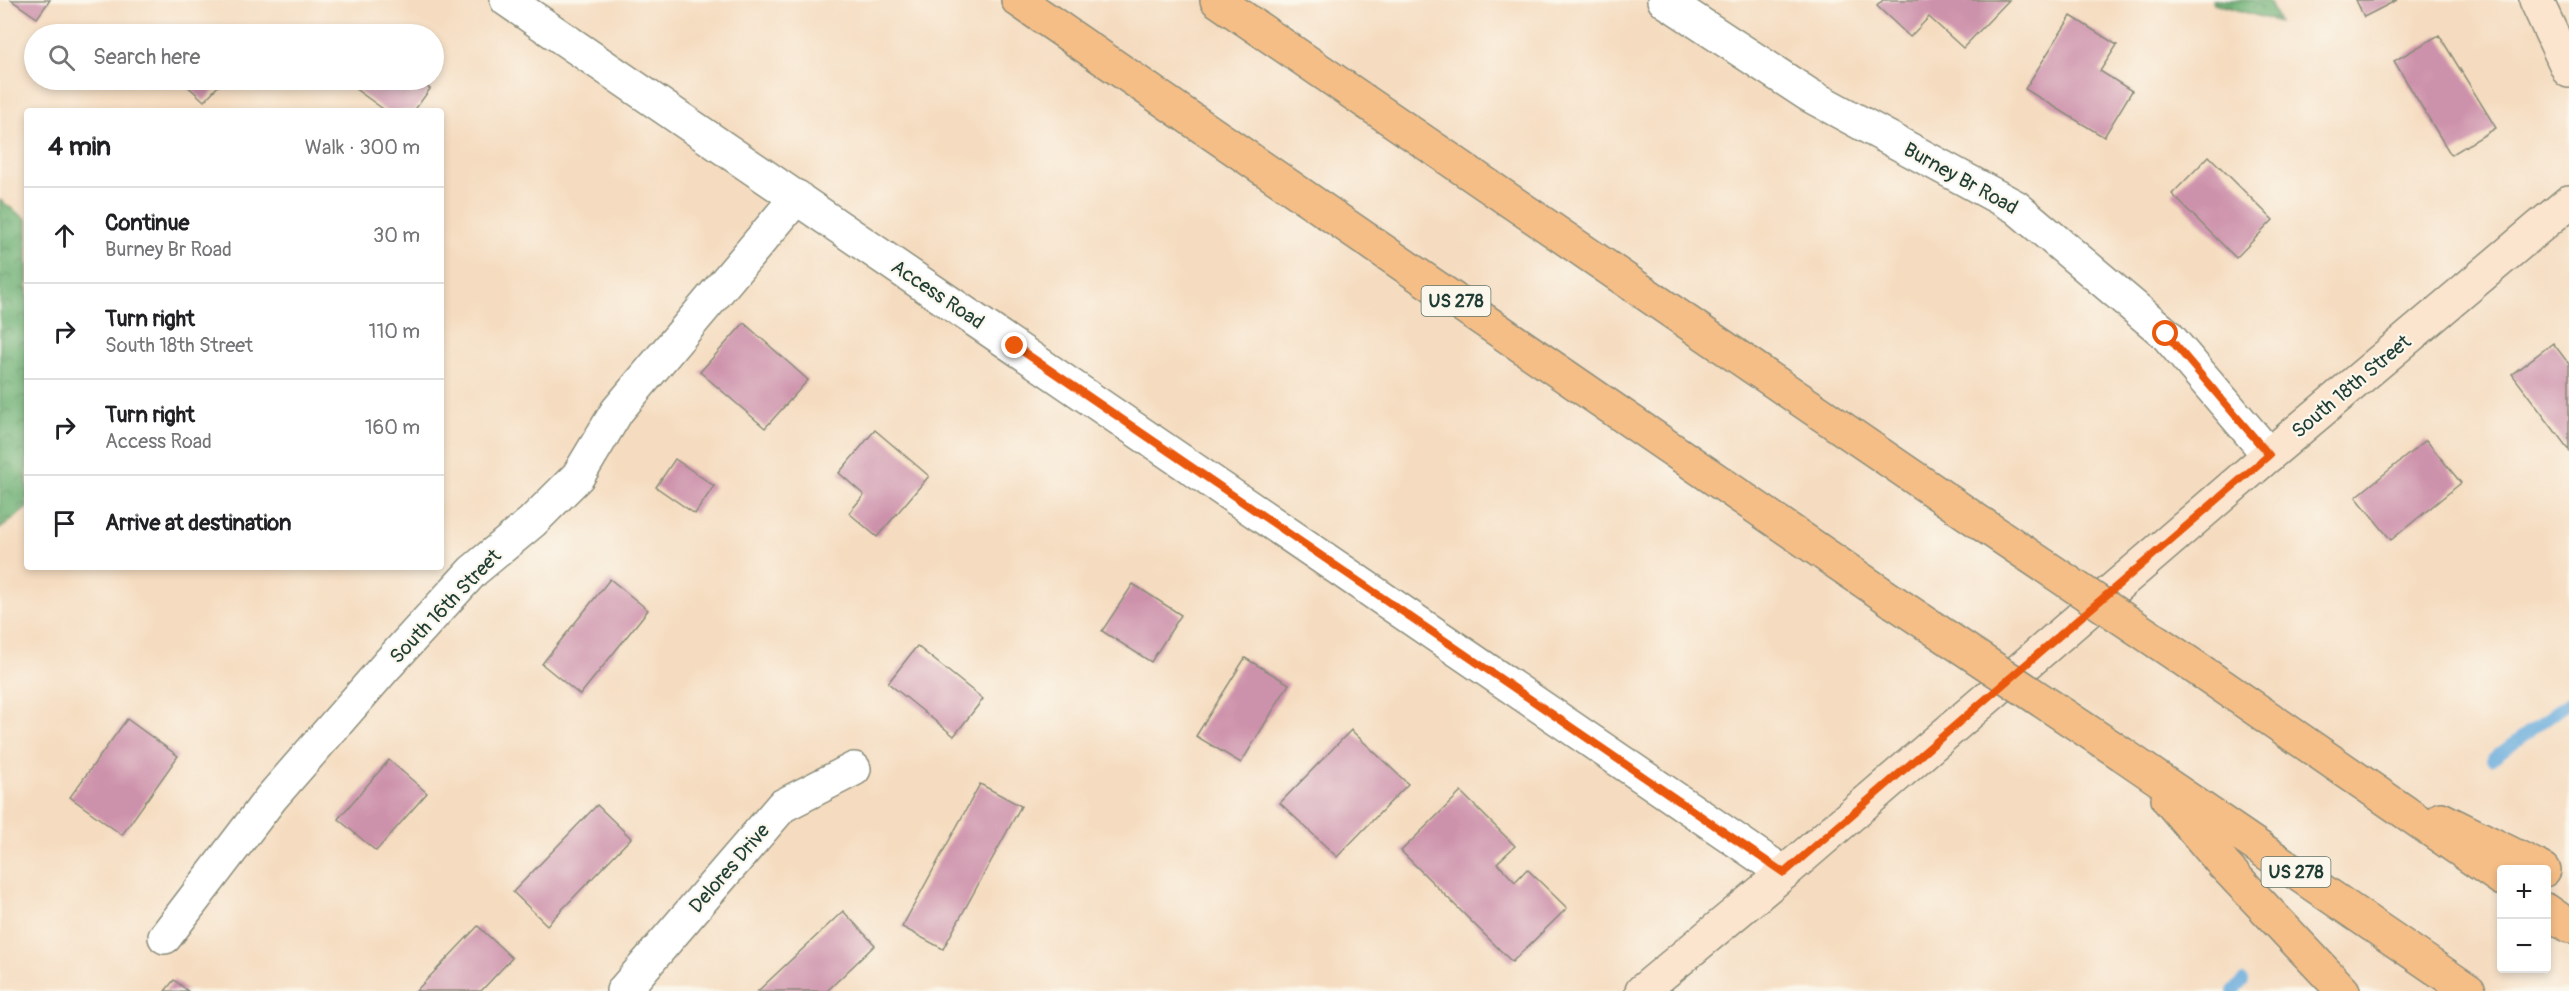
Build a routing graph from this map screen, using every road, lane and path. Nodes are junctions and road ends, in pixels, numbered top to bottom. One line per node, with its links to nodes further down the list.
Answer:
1 (507, 0): 7 (street, Access Road)
2 (1018, 0): 10 (highway, US 278, bridge)
3 (1217, 0): 12 (highway, bridge)
4 (1664, 0): 9 (street, Burney Br Road)
5 (2536, 0): 6 (street)
6 (2569, 71)
7 (797, 197): 14 (street, Access Road); 20 (street, South 16th Street)
8 (2569, 202): 9 (street, South 18th Street)
9 (2269, 455): 14 (street, South 18th Street)
10 (2131, 760): 23 (highway); 24 (highway, US 278)
11 (854, 769): 21 (street, Delores Drive)
12 (2355, 778): 13 (highway); 16 (highway)
13 (2536, 865)
14 (1784, 873): 22 (street, South 18th Street)
15 (2551, 873): 17 (highway)
16 (2497, 876)
17 (2569, 884)
18 (2551, 913): 19 (highway)
19 (2569, 926)
20 (165, 937)
21 (623, 991)
22 (1642, 991)
23 (2343, 991)
24 (2469, 991)

